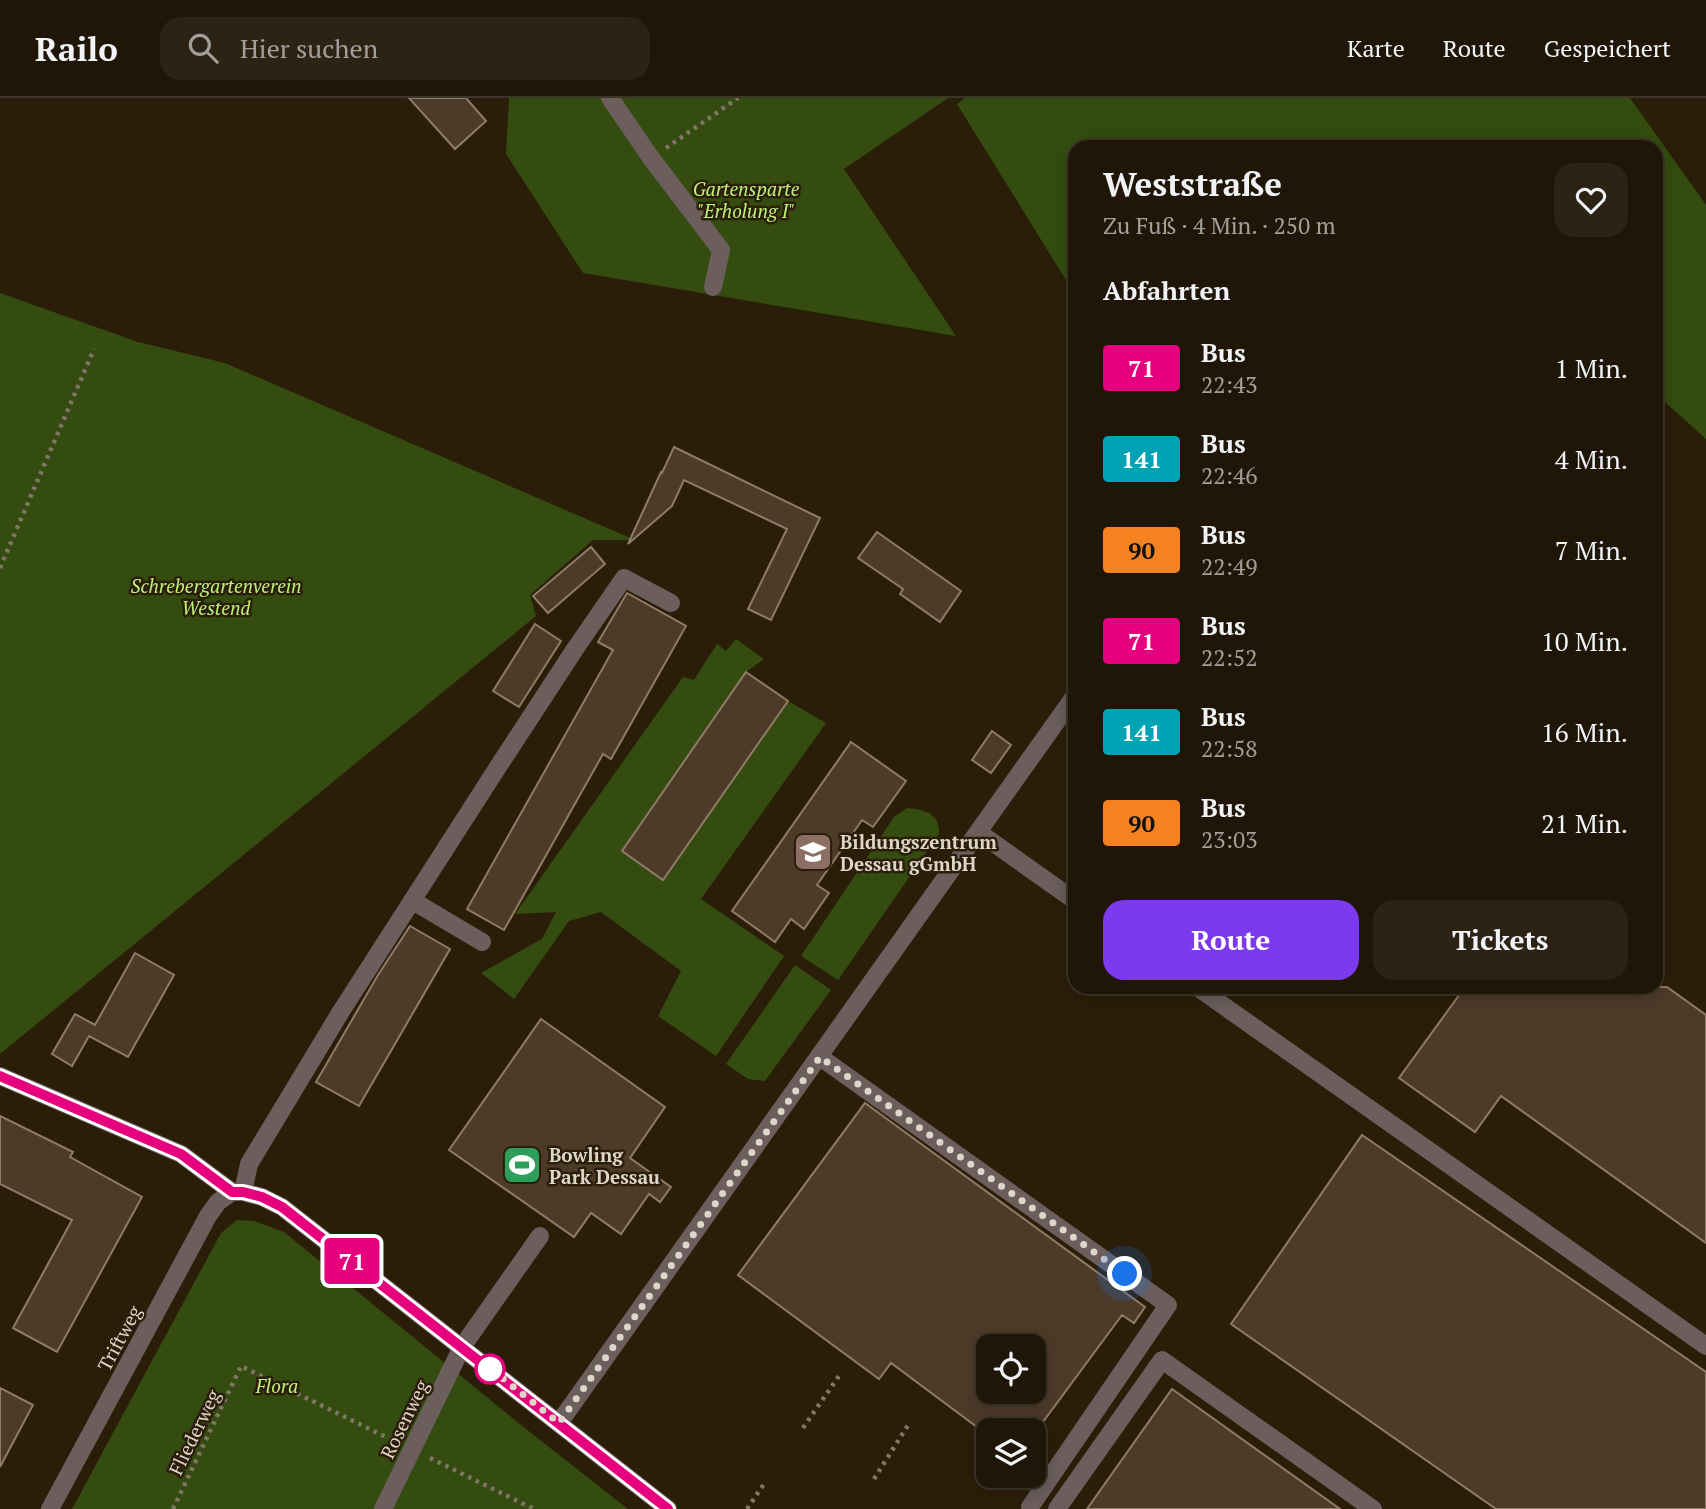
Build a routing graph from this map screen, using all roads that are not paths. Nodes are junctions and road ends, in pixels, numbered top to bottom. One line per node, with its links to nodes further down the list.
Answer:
1 (610, 98): 2 (street)
2 (713, 287)
3 (671, 603): 7 (street)
4 (1068, 705): 5 (street)
5 (978, 832): 6 (street); 10 (street)
6 (1068, 896)
7 (413, 901): 8 (street); 12 (street)
8 (482, 942)
9 (1207, 994): 14 (street)
10 (820, 1057): 16 (street); 17 (street)
11 (0, 1076): 12 (street)
12 (238, 1192): 15 (street); 18 (street, Triftweg)
13 (540, 1236): 15 (street, Rosenweg)
14 (1706, 1346)
15 (462, 1347): 16 (street); 19 (street, Rosenweg)
16 (559, 1423): 20 (street)
17 (1030, 1507)
18 (50, 1509)
19 (383, 1509)
20 (668, 1509)
21 (1057, 1509): 22 (street)
22 (1373, 1509)

